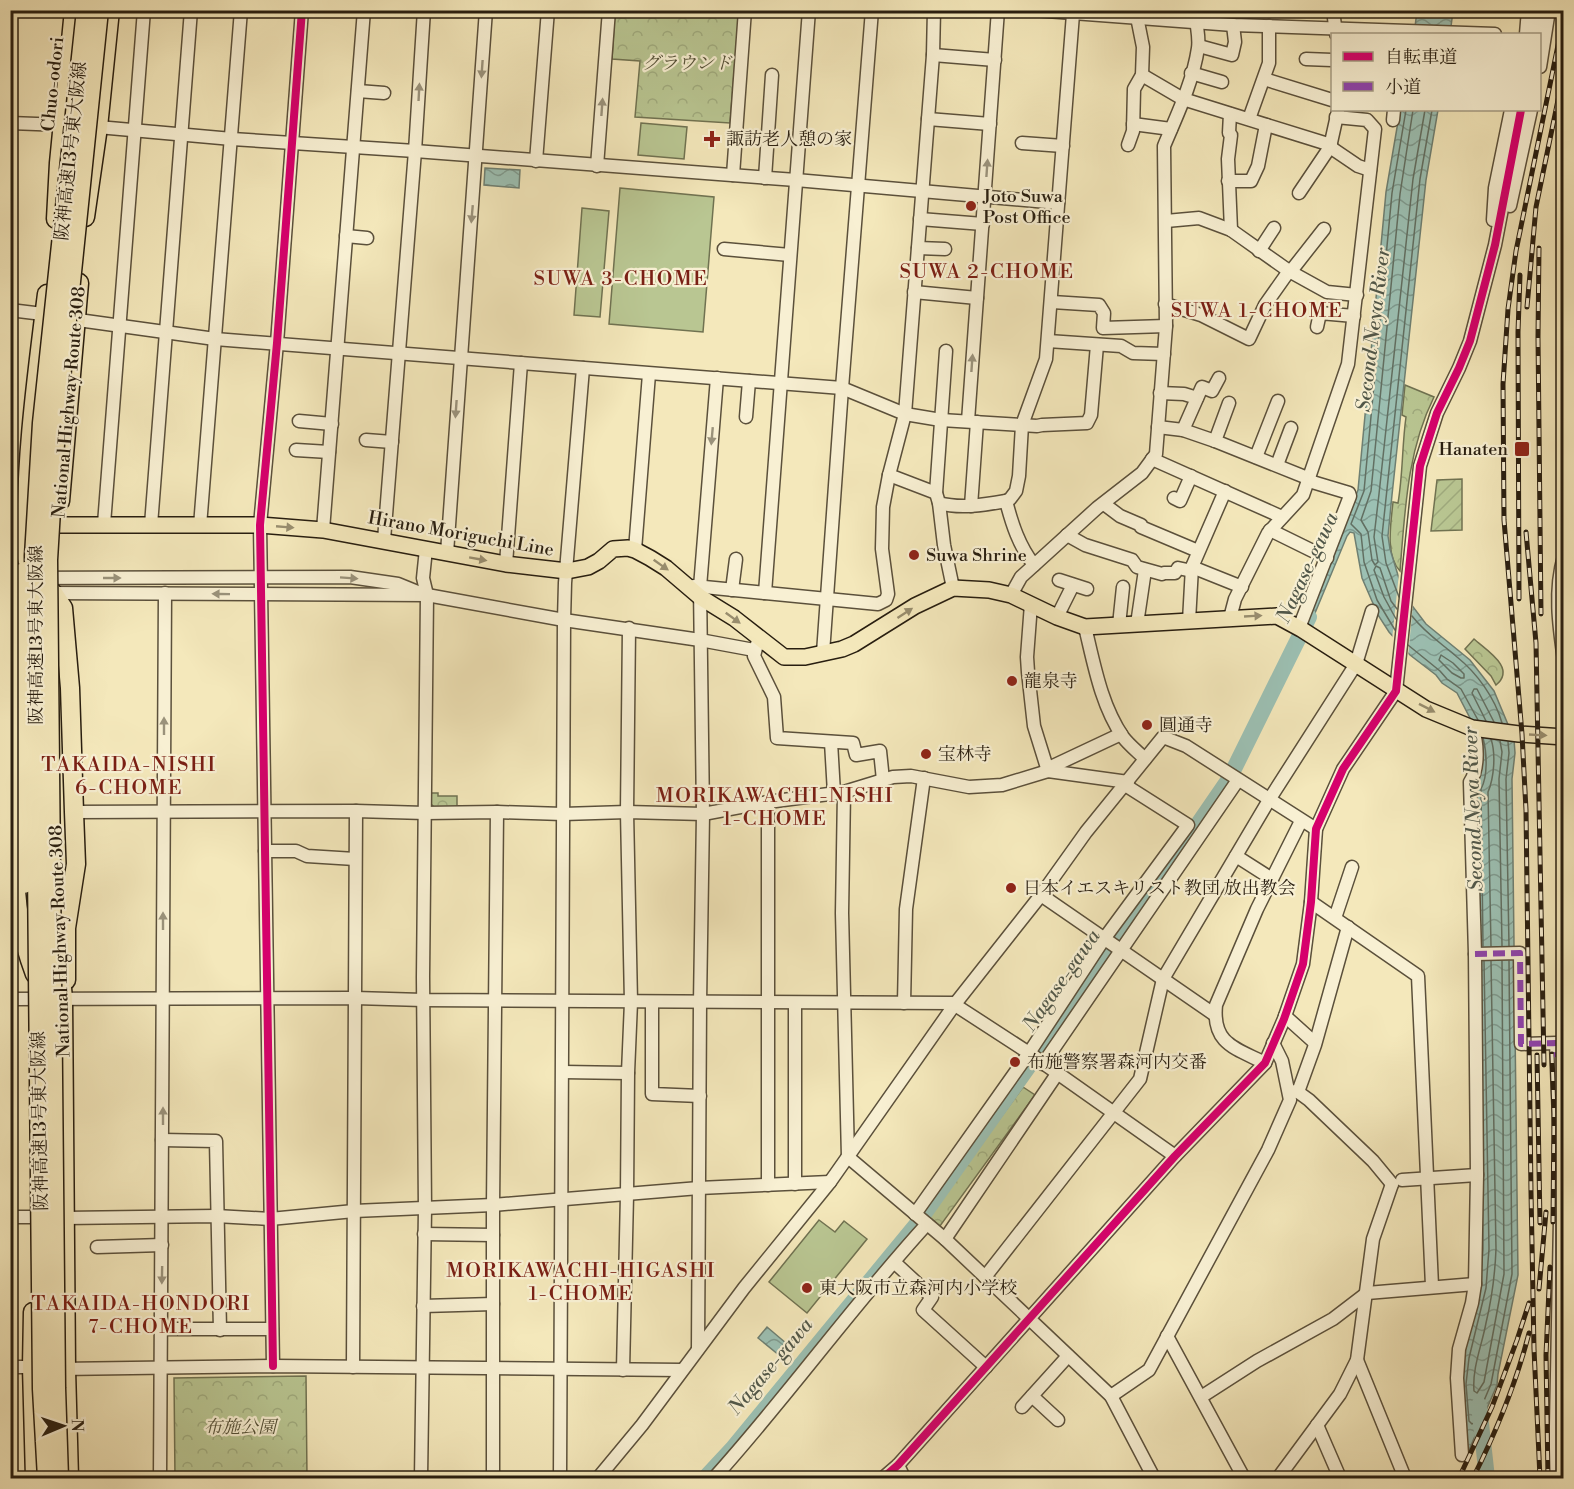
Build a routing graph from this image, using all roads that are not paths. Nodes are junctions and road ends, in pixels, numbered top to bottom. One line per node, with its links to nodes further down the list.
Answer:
1 (74, 10): 60 (highway, National Highway Route 308)
2 (81, 10): 90 (main road, Chuo-odori)
3 (86, 10): 123 (highway, 阪神高速13号東大阪線, bridge)
4 (99, 10): 158 (highway, 阪神高速13号東大阪線, bridge)
5 (108, 10): 62 (highway, National Highway Route 308); 93 (main road)
6 (144, 10): 63 (street)
7 (191, 10): 65 (street)
8 (241, 10): 66 (street)
9 (302, 10): 67 (street)
10 (364, 10): 46 (street)
11 (424, 10): 73 (street, one-way to 11)
12 (486, 10): 74 (street, one-way to 74)
13 (548, 10): 75 (street)
14 (609, 10): 76 (street, one-way to 14)
15 (745, 10): 78 (street)
16 (808, 10): 80 (street)
17 (872, 10): 82 (street)
18 (934, 10): 37 (street)
19 (998, 10): 39 (street)
20 (1033, 10): 25 (street)
21 (1333, 10): 30 (street)
22 (1528, 10): 33 (street)
23 (1538, 10): 34 (street)
24 (1549, 10): 35 (street)
25 (1072, 14): 26 (street); 71 (street)
26 (1137, 15): 27 (street); 43 (street)
27 (1196, 16): 28 (street); 36 (street)
28 (1233, 25): 29 (street); 36 (street)
29 (1269, 26): 30 (street); 44 (street)
30 (1335, 32): 31 (street)
31 (1409, 32): 32 (street)
32 (1430, 33)
33 (1526, 33)
34 (1540, 33)
35 (1541, 35)
36 (1199, 46): 41 (street)
37 (933, 55): 39 (street); 55 (street)
38 (1306, 59): 40 (street)
39 (995, 60): 58 (street)
40 (1331, 60)
41 (1191, 73): 45 (street); 48 (street)
42 (772, 75): 79 (street)
43 (1142, 75): 48 (street); 59 (street)
44 (1264, 79): 49 (street); 56 (street)
45 (1221, 82)
46 (357, 91): 47 (street); 70 (street)
47 (384, 93)
48 (1183, 99): 54 (street); 64 (street)
49 (1331, 100)
50 (1511, 111): 97 (street)
51 (1521, 111): 97 (street)
52 (1531, 111): 97 (street)
53 (1337, 113): 72 (street); 77 (street)
54 (1230, 114): 56 (street); 81 (street)
55 (928, 119): 58 (street); 83 (street)
56 (1249, 119): 61 (street)
57 (10, 123): 60 (street)
58 (990, 124): 85 (street, one-way to 58)
59 (1133, 124): 64 (street); 69 (street)
60 (63, 125): 90 (highway, National Highway Route 308)
61 (1266, 125): 72 (street); 81 (street)
62 (98, 127): 63 (street); 93 (highway, National Highway Route 308)
63 (134, 129): 65 (street); 113 (street)
64 (1172, 129): 88 (street)
65 (182, 133): 66 (street); 117 (street)
66 (232, 139): 67 (street); 118 (street)
67 (291, 142): 70 (street); 120 (street)
68 (1022, 143): 71 (street)
69 (1128, 145)
70 (353, 146): 73 (street); 95 (street)
71 (1063, 146): 86 (street)
72 (1330, 146): 77 (street); 84 (street)
73 (415, 151): 74 (street); 125 (street)
74 (476, 156): 75 (street); 127 (street, one-way to 127)
75 (536, 161): 76 (street)
76 (597, 166): 78 (street)
77 (1370, 170): 105 (street)
78 (733, 176): 79 (street)
79 (765, 178): 80 (street)
80 (796, 180): 82 (street); 102 (street)
81 (1228, 181): 94 (street)
82 (858, 186): 83 (street); 135 (street)
83 (922, 191): 85 (street); 87 (street)
84 (1299, 193)
85 (985, 195): 86 (street); 89 (street)
86 (1058, 202): 107 (street)
87 (920, 219): 89 (street); 98 (street)
88 (1166, 221): 94 (street); 108 (street)
89 (983, 224): 106 (street)
90 (56, 228): 110 (highway, National Highway Route 308)
91 (1274, 228): 101 (street)
92 (1324, 229): 103 (street)
93 (82, 230): 112 (highway, National Highway Route 308)
94 (1231, 230): 101 (street)
95 (346, 236): 96 (street); 122 (street)
96 (367, 238)
97 (1495, 245): 224 (street)
98 (918, 248): 100 (street); 104 (street)
99 (724, 249): 102 (street)
100 (945, 249)
101 (1259, 251): 103 (street)
102 (790, 255): 134 (street)
103 (1290, 271): 105 (street); 108 (street)
104 (914, 292): 106 (street); 140 (street)
105 (1357, 295): 111 (street)
106 (977, 298): 144 (street, one-way to 106)
107 (1052, 302): 116 (street); 119 (street)
108 (1166, 304): 114 (street)
109 (10, 310): 110 (street)
110 (45, 313): 112 (street); 172 (highway, National Highway Route 308)
111 (1354, 316): 115 (street); 161 (street)
112 (77, 320): 113 (street); 173 (highway, National Highway Route 308)
113 (119, 326): 117 (street); 169 (street)
114 (1166, 326): 116 (street); 126 (street)
115 (1317, 327)
116 (1103, 328): 121 (street)
117 (167, 332): 118 (street); 170 (street)
118 (215, 339): 120 (street); 174 (street)
119 (1048, 341): 121 (street); 146 (street)
120 (277, 343): 122 (street); 171 (street)
121 (1099, 344): 126 (street); 146 (street)
122 (337, 349): 125 (street); 145 (street)
123 (50, 351): 263 (highway, bridge); 361 (highway, 阪神高速13号東大阪線, bridge)
124 (946, 351): 142 (street)
125 (398, 354): 127 (street); 152 (street)
126 (1164, 354): 136 (street)
127 (460, 358): 128 (street); 182 (street, one-way to 182)
128 (521, 363): 129 (street); 186 (street)
129 (583, 368): 130 (street); 190 (street)
130 (649, 374): 131 (street); 180 (street)
131 (717, 378): 133 (street); 199 (street, one-way to 199)
132 (1219, 378): 137 (street)
133 (748, 381): 134 (street); 141 (street)
134 (780, 383): 135 (street); 203 (street)
135 (842, 388): 140 (street); 207 (street)
136 (1160, 393): 137 (street); 147 (street)
137 (1197, 398): 149 (street)
138 (1278, 401): 155 (street)
139 (1229, 403): 151 (street)
140 (905, 414): 142 (street); 159 (street)
141 (746, 417)
142 (941, 420): 144 (street); 163 (street)
143 (299, 421): 145 (street)
144 (973, 421): 146 (street); 167 (street)
145 (332, 423): 154 (street)
146 (1022, 425): 164 (street)
147 (1158, 427): 149 (street); 156 (street)
148 (1291, 428): 157 (street)
149 (1183, 430): 151 (street)
150 (366, 440): 152 (street)
151 (1215, 441): 155 (street)
152 (392, 442): 178 (street)
153 (296, 450): 154 (street)
154 (329, 453): 175 (street)
155 (1256, 458): 157 (street)
156 (1152, 459): 160 (street); 166 (street)
157 (1277, 465): 161 (street)
158 (52, 471): 259 (highway, bridge); 362 (highway, 阪神高速13号東大阪線, bridge)
159 (889, 475): 163 (street); 207 (street)
160 (1191, 476): 162 (street); 165 (street)
161 (1309, 480): 168 (street); 184 (street)
162 (1225, 491): 168 (street); 181 (street)
163 (937, 498): 167 (street); 198 (street)
164 (1006, 501): 167 (street); 187 (street)
165 (1180, 501)
166 (1104, 504): 177 (street); 181 (street)
167 (971, 506)
168 (1282, 517): 176 (street)
169 (104, 524): 170 (main road, Hirano Moriguchi Line); 173 (main road, Hirano Moriguchi Line)
170 (151, 525): 174 (main road, Hirano Moriguchi Line)
171 (260, 525): 174 (main road, Hirano Moriguchi Line); 175 (main road, Hirano Moriguchi Line, one-way to 175); 191 (street)
172 (18, 526): 173 (main road, Hirano Moriguchi Line); 194 (highway, National Highway Route 308)
173 (59, 526): 195 (highway, National Highway Route 308)
174 (200, 526)
175 (323, 530): 178 (main road, Hirano Moriguchi Line)
176 (1270, 530): 184 (street); 197 (street)
177 (1067, 535): 187 (street); 189 (street)
178 (384, 540): 179 (main road, Hirano Moriguchi Line)
179 (426, 549): 182 (main road, Hirano Moriguchi Line); 205 (street)
180 (635, 550): 190 (main road, Hirano Moriguchi Line); 199 (main road, one-way to 199)
181 (1198, 551): 188 (street)
182 (447, 553): 186 (main road, Hirano Moriguchi Line, one-way to 186)
183 (1563, 556): 222 (street)
184 (1327, 558): 218 (street)
185 (736, 559): 201 (street)
186 (506, 564): 190 (main road, Hirano Moriguchi Line)
187 (1034, 565): 206 (street)
188 (1192, 569): 189 (street); 197 (street); 213 (street)
189 (1145, 570): 214 (street)
190 (567, 571): 212 (street)
191 (261, 577): 195 (street, one-way to 191); 204 (street); 205 (street, one-way to 205)
192 (1059, 580): 193 (street)
193 (1072, 585): 200 (street); 210 (street)
194 (19, 586): 195 (street); 238 (highway); 263 (highway, National Highway Route 308)
195 (53, 586): 202 (street); 240 (highway); 268 (highway, National Highway Route 308)
196 (1123, 587): 215 (street)
197 (1242, 587): 211 (street)
198 (953, 588): 206 (main road); 221 (main road, one-way to 198)
199 (695, 589): 201 (street); 219 (street); 220 (main road, one-way to 220)
200 (1087, 589)
201 (732, 590): 203 (street)
202 (165, 593): 204 (street, one-way to 202); 243 (street, one-way to 202)
203 (765, 593): 207 (street)
204 (261, 594): 205 (street); 244 (street)
205 (426, 595): 212 (street); 245 (street)
206 (1011, 595): 208 (main road)
207 (826, 598): 221 (street)
208 (1031, 604): 210 (main road); 230 (street)
209 (1372, 611): 223 (street)
210 (1057, 617): 216 (main road)
211 (1230, 618): 213 (main road); 218 (main road, one-way to 218)
212 (564, 620): 217 (street); 246 (street)
213 (1189, 621): 214 (main road)
214 (1137, 624): 215 (main road)
215 (1119, 625): 216 (main road)
216 (1085, 627): 226 (street)
217 (628, 628): 219 (street); 242 (street)
218 (1302, 629): 223 (main road)
219 (700, 639): 220 (street); 247 (street)
220 (757, 645): 221 (main road); 228 (street)
221 (823, 653)
222 (1563, 660)
223 (1356, 664): 224 (main road); 236 (street)
224 (1396, 691): 225 (main road, one-way to 225); 249 (street)
225 (1472, 728): 227 (main road, one-way to 227); 262 (street)
226 (1121, 734): 229 (street); 230 (street)
227 (1563, 737)
228 (831, 742): 233 (street); 235 (street)
229 (1146, 759): 231 (street); 234 (street)
230 (1048, 771): 232 (street); 234 (street)
231 (1234, 777): 236 (street); 261 (street)
232 (924, 778): 233 (street); 280 (street)
233 (883, 780): 235 (street)
234 (1126, 783): 255 (street); 260 (street)
235 (839, 793): 237 (street); 278 (street)
236 (1269, 800): 248 (street); 251 (street)
237 (768, 802): 247 (street); 279 (street)
238 (12, 810): 263 (highway)
239 (356, 811): 244 (street); 245 (street); 252 (street)
240 (74, 812): 243 (street); 259 (highway)
241 (497, 812): 245 (street); 246 (street); 272 (street)
242 (627, 812): 246 (street); 247 (street); 274 (street)
243 (164, 813): 244 (street); 269 (street, one-way to 243)
244 (265, 813): 250 (street)
245 (424, 813): 271 (street)
246 (563, 814): 273 (street)
247 (703, 814): 276 (street)
248 (1301, 821): 249 (street); 254 (street)
249 (1316, 829): 256 (street)
250 (265, 851): 252 (street); 270 (street)
251 (1236, 856): 254 (street); 264 (street)
252 (355, 859): 265 (street)
253 (1352, 867): 257 (street)
254 (1272, 879): 282 (street)
255 (1041, 895): 260 (street); 281 (street)
256 (1311, 902): 257 (street); 283 (street)
257 (1335, 918): 258 (street)
258 (1348, 927): 284 (street); 300 (street)
259 (66, 928): 268 (highway)
260 (1104, 939): 261 (street); 286 (street)
261 (1122, 951): 264 (street); 289 (street)
262 (1475, 954): 287 (street); 299 (street)
263 (35, 974): 267 (highway, National Highway Route 308)
264 (1163, 980): 282 (street); 295 (street)
265 (355, 998): 270 (street); 271 (street); 310 (street)
266 (10, 999): 267 (street)
267 (35, 999): 268 (street); 315 (highway, National Highway Route 308)
268 (63, 999): 269 (street); 316 (highway, National Highway Route 308)
269 (163, 999): 270 (street); 296 (street, one-way to 269)
270 (268, 999): 317 (street)
271 (423, 1000): 272 (street); 309 (street)
272 (495, 1000): 273 (street); 308 (street)
273 (562, 1000): 274 (street); 290 (street)
274 (631, 1002): 275 (street); 291 (street)
275 (652, 1002): 276 (street); 294 (street)
276 (700, 1002): 279 (street); 294 (street)
277 (795, 1002): 278 (street); 279 (street); 303 (street)
278 (843, 1002): 280 (street); 298 (street)
279 (767, 1003): 304 (street)
280 (904, 1003): 281 (street)
281 (955, 1004): 286 (street); 298 (street)
282 (1215, 1015): 288 (street)
283 (1285, 1016): 284 (street); 285 (street)
284 (1315, 1043): 293 (street)
285 (1273, 1044): 288 (street); 293 (street)
286 (1029, 1053): 289 (street); 311 (street)
287 (1560, 1057): 326 (street)
288 (1265, 1063): 297 (street)
289 (1043, 1064): 292 (street)
290 (562, 1072): 291 (street); 307 (street)
291 (628, 1073): 306 (street)
292 (1057, 1074): 295 (street); 321 (street)
293 (1293, 1091): 302 (street); 336 (street)
294 (700, 1096): 305 (street)
295 (1114, 1113): 297 (street); 325 (street)
296 (162, 1140): 313 (street); 314 (street)
297 (1175, 1156): 332 (street)
298 (848, 1157): 301 (street); 311 (street)
299 (1477, 1175): 300 (street); 327 (street)
300 (1427, 1179): 302 (street); 328 (street)
301 (830, 1182): 303 (street); 337 (street)
302 (1399, 1183): 329 (street)
303 (795, 1184): 304 (street)
304 (768, 1185): 305 (street)
305 (699, 1188): 306 (street); 337 (street)
306 (627, 1195): 307 (street); 350 (street)
307 (563, 1199): 308 (street); 349 (street)
308 (493, 1205): 309 (street); 320 (street)
309 (425, 1209): 310 (street); 319 (street)
310 (354, 1211): 317 (street); 343 (street)
311 (915, 1214): 318 (street)
312 (10, 1216): 315 (street)
313 (162, 1216): 314 (street); 316 (street); 322 (street)
314 (216, 1216): 317 (street); 335 (street)
315 (35, 1217): 342 (highway, National Highway Route 308)
316 (65, 1218): 348 (highway, National Highway Route 308)
317 (270, 1219): 334 (street)
318 (926, 1224): 321 (street); 324 (street)
319 (424, 1234): 320 (street); 331 (street)
320 (493, 1235): 330 (street)
321 (945, 1239): 325 (street)
322 (162, 1245): 323 (street); 333 (street, one-way to 333)
323 (97, 1246)
324 (894, 1262): 344 (street); 369 (street)
325 (985, 1276): 332 (street)
326 (1561, 1282): 377 (street)
327 (1475, 1284): 328 (street); 358 (street)
328 (1432, 1287): 329 (street)
329 (1367, 1293): 339 (street); 354 (street)
330 (493, 1304): 331 (street); 347 (street)
331 (423, 1306): 346 (street)
332 (1029, 1320): 338 (street); 344 (street)
333 (161, 1329): 335 (street); 345 (street)
334 (272, 1329): 335 (street); 341 (street)
335 (220, 1330)
336 (1167, 1336): 353 (street); 354 (street)
337 (698, 1349): 351 (street)
338 (1068, 1356): 352 (street); 353 (street)
339 (1357, 1360): 357 (street); 376 (street)
340 (10, 1366): 342 (street)
341 (273, 1366): 343 (street); 345 (street)
342 (32, 1367): 348 (street); 360 (highway, National Highway Route 308)
343 (353, 1367): 346 (street)
344 (986, 1367): 359 (street)
345 (161, 1368): 348 (street); 364 (street)
346 (422, 1368): 347 (street); 365 (street)
347 (494, 1368): 349 (street); 366 (street)
348 (66, 1369): 363 (highway, National Highway Route 308)
349 (561, 1369): 350 (street); 367 (street)
350 (623, 1370): 351 (street)
351 (682, 1370): 368 (street)
352 (1032, 1396): 355 (street); 356 (street)
353 (1111, 1396): 372 (street)
354 (1201, 1397): 373 (street)
355 (1022, 1407)
356 (1058, 1420)
357 (1317, 1425): 374 (street); 375 (street)
358 (1462, 1455)
359 (898, 1465): 370 (street); 371 (street)
360 (35, 1479)
361 (47, 1479)
362 (59, 1479)
363 (69, 1479)
364 (160, 1479)
365 (421, 1479)
366 (494, 1479)
367 (560, 1479)
368 (598, 1479)
369 (714, 1479)
370 (883, 1479)
371 (904, 1479)
372 (1154, 1479)
373 (1244, 1479)
374 (1278, 1479)
375 (1340, 1479)
376 (1405, 1479)
377 (1555, 1479)

